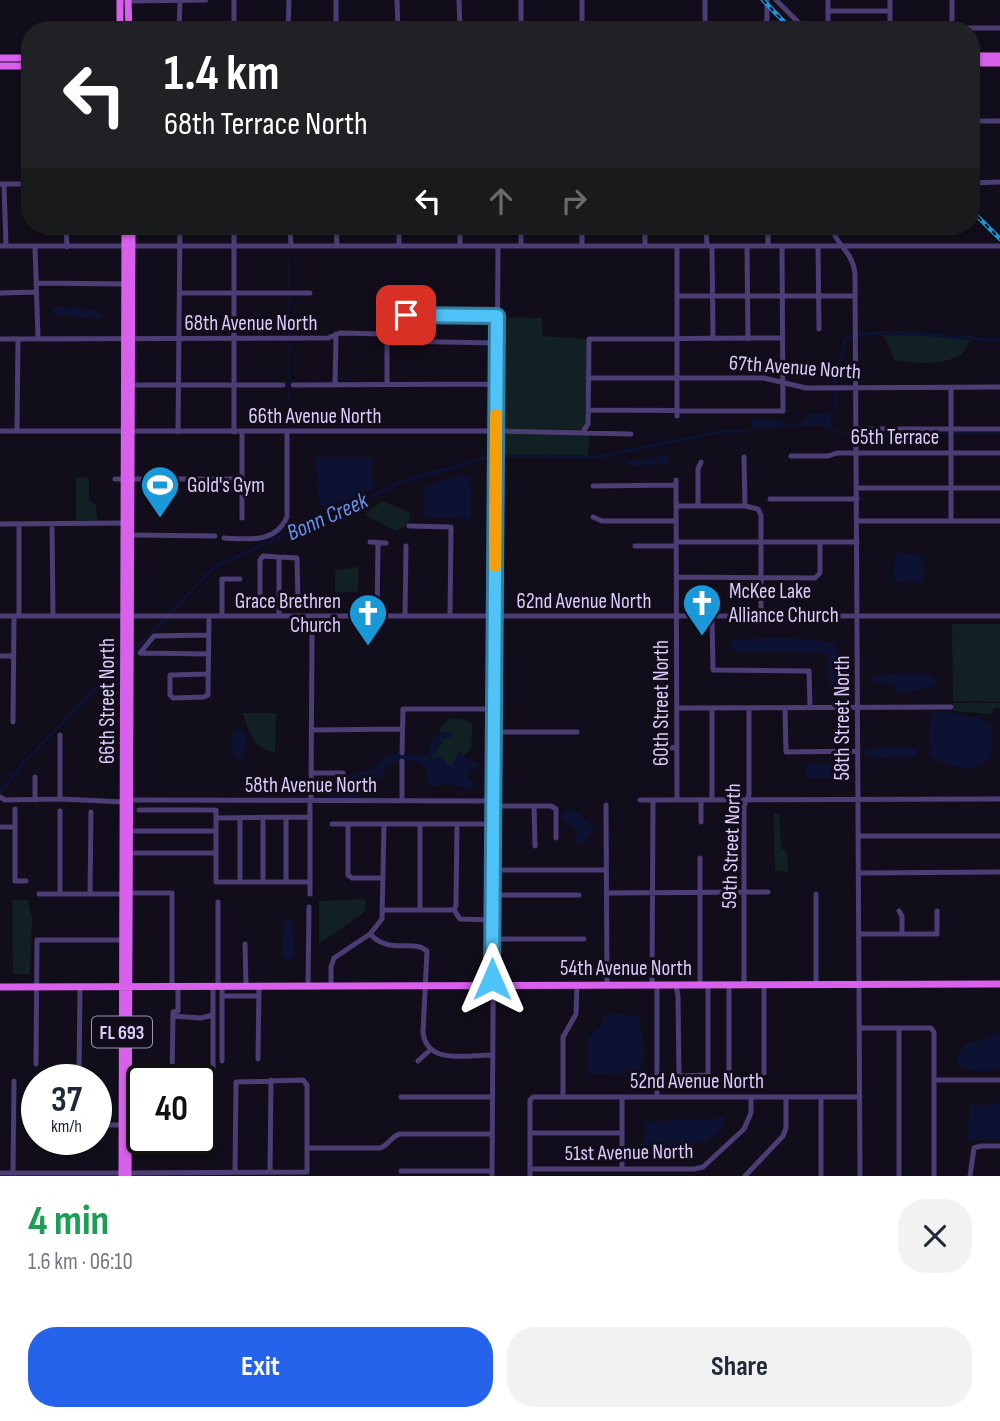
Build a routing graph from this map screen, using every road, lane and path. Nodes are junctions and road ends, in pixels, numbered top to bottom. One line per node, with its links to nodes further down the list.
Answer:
1 (126, 0): 2 (street); 19 (main road); 20 (main road)
2 (180, 0): 3 (street); 21 (street)
3 (206, 0)
4 (233, 0): 22 (street)
5 (289, 0): 23 (street)
6 (336, 0): 24 (street)
7 (397, 0): 25 (street)
8 (459, 0): 26 (street)
9 (521, 0): 27 (street)
10 (582, 0): 28 (street)
11 (705, 0): 29 (street)
12 (767, 0): 30 (street)
13 (776, 0): 31 (street)
14 (828, 0): 17 (street)
15 (890, 0): 18 (street)
16 (952, 0): 34 (street)
17 (828, 11): 18 (street); 32 (street)
18 (890, 11): 33 (street)
19 (122, 21)
20 (127, 21)
21 (179, 21)
22 (234, 21)
23 (288, 21)
24 (336, 21)
25 (398, 21)
26 (460, 21)
27 (521, 21)
28 (582, 21)
29 (705, 21)
30 (766, 21)
31 (797, 21)
32 (828, 21)
33 (890, 21)
34 (952, 21)
35 (980, 28): 36 (street)
36 (1000, 28)
37 (980, 56): 38 (main road)
38 (1000, 56)
39 (0, 58): 40 (main road)
40 (21, 61)
41 (21, 62): 44 (main road)
42 (980, 63): 43 (main road)
43 (1000, 63)
44 (0, 66)
45 (980, 121): 46 (street)
46 (1000, 121)
47 (1000, 182): 48 (street)
48 (980, 183)
49 (2, 184): 50 (street); 66 (street)
50 (21, 184)
51 (66, 235): 87 (street)
52 (127, 235): 67 (main road, 66th Street North / FL 693)
53 (131, 235): 67 (main road, 66th Street North / FL 693)
54 (180, 235): 68 (street)
55 (234, 235): 69 (street)
56 (290, 235): 70 (street)
57 (336, 235): 71 (street)
58 (398, 235): 72 (street)
59 (460, 235): 73 (street)
60 (521, 235): 75 (street)
61 (582, 235): 76 (street)
62 (645, 235): 77 (street)
63 (707, 235): 79 (street)
64 (768, 235): 81 (street)
65 (834, 235): 84 (street, 58th Street North)
66 (3, 246): 86 (street)
67 (129, 246): 68 (street); 87 (street); 89 (main road, 66th Street North / FL 693)
68 (180, 246): 69 (street); 92 (street)
69 (234, 246): 70 (street); 93 (street)
70 (290, 246): 71 (street)
71 (337, 246): 72 (street)
72 (399, 246): 73 (street)
73 (460, 246): 74 (street)
74 (498, 246): 75 (street); 102 (street)
75 (521, 246): 76 (street)
76 (582, 246): 77 (street)
77 (645, 246): 78 (street)
78 (677, 246): 79 (street); 95 (street)
79 (709, 246): 80 (street); 96 (street)
80 (747, 246): 81 (street); 97 (street)
81 (768, 246): 82 (street)
82 (782, 246): 83 (street); 98 (street)
83 (818, 246): 84 (street); 99 (street)
84 (842, 246): 85 (street); 100 (street, 58th Street North)
85 (1000, 246)
86 (35, 247): 87 (street); 88 (street)
87 (67, 247)
88 (36, 283): 89 (street); 90 (street)
89 (129, 285): 111 (main road, 66th Street North / FL 693)
90 (36, 292): 91 (street); 110 (street)
91 (0, 293)
92 (180, 293): 93 (street); 112 (street)
93 (234, 293): 94 (street); 113 (street)
94 (310, 293)
95 (677, 296): 96 (street); 114 (street)
96 (712, 296): 97 (street); 115 (street)
97 (748, 296): 98 (street); 106 (street)
98 (782, 296): 99 (street); 107 (street)
99 (818, 296): 100 (street); 103 (street)
100 (855, 296): 129 (street, 58th Street North)
101 (406, 315): 102 (street)
102 (497, 316): 116 (street)
103 (819, 329)
104 (335, 334): 105 (street, 68th Avenue North); 113 (street, 68th Avenue North); 126 (street)
105 (387, 336): 116 (street, 68th Avenue North); 127 (street)
106 (748, 338): 107 (street); 115 (street)
107 (782, 338): 119 (street)
108 (0, 339): 109 (street, 68th Avenue North)
109 (18, 339): 110 (street, 68th Avenue North); 135 (street)
110 (38, 339): 111 (street, 68th Avenue North)
111 (128, 339): 112 (street, 68th Avenue North); 121 (main road, 66th Street North / FL 693)
112 (179, 339): 113 (street, 68th Avenue North); 122 (street)
113 (234, 339): 123 (street)
114 (677, 339): 115 (street); 117 (street); 118 (street)
115 (713, 339)
116 (497, 343): 120 (street)
117 (588, 378): 118 (street, 67th Avenue North); 131 (street)
118 (677, 378): 119 (street, 67th Avenue North); 132 (street)
119 (783, 382): 129 (street, 67th Avenue North); 132 (street)
120 (496, 384): 127 (street); 136 (street)
121 (128, 385): 122 (street); 137 (main road, 66th Street North / FL 693)
122 (179, 385): 123 (street); 138 (street)
123 (234, 385): 124 (street); 139 (street)
124 (284, 385)
125 (293, 385): 126 (street)
126 (335, 385): 127 (street)
127 (387, 385)
128 (1000, 387): 130 (street, 67th Avenue North)
129 (856, 388): 130 (street, 67th Avenue North); 143 (street, 58th Street North)
130 (951, 388): 144 (street)
131 (589, 410): 132 (street); 142 (street)
132 (677, 413)
133 (1000, 429): 144 (street)
134 (0, 431): 135 (street, 66th Avenue North)
135 (17, 431): 137 (street, 66th Avenue North)
136 (496, 431): 141 (street, 66th Avenue North); 142 (street, 66th Avenue North); 207 (street)
137 (128, 432): 138 (street, 66th Avenue North); 154 (main road, 66th Street North / FL 693)
138 (178, 432): 139 (street, 66th Avenue North)
139 (234, 432): 140 (street, 66th Avenue North)
140 (242, 432): 141 (street, 66th Avenue North); 153 (street)
141 (287, 432): 177 (street)
142 (581, 432): 145 (street, 66th Avenue North)
143 (856, 432): 144 (street); 146 (street, 58th Street North)
144 (951, 432): 147 (street)
145 (631, 434)
146 (856, 453): 147 (street, 65th Terrace); 149 (street, 65th Terrace); 156 (street, 58th Street North)
147 (951, 453): 148 (street, 65th Terrace); 157 (street)
148 (1000, 453)
149 (791, 456)
150 (744, 457): 163 (street)
151 (701, 462): 162 (street)
152 (115, 479): 154 (street)
153 (242, 479): 154 (street); 165 (street)
154 (128, 480): 170 (main road, 66th Street North / FL 693)
155 (593, 486): 161 (street, 60th Street North)
156 (856, 488): 157 (street); 160 (street, 58th Street North)
157 (951, 488): 158 (street); 168 (street)
158 (1000, 488)
159 (770, 499): 160 (street)
160 (857, 499): 167 (street, 58th Street North)
161 (676, 506): 162 (street); 166 (street, 60th Street North)
162 (698, 506): 163 (street)
163 (744, 506): 179 (street)
164 (593, 517): 166 (street)
165 (242, 518)
166 (676, 521): 184 (street, 60th Street North)
167 (857, 521): 168 (street); 181 (street, 58th Street North)
168 (951, 521): 169 (street)
169 (1000, 521)
170 (128, 523): 173 (street); 175 (main road, 66th Street North / FL 693)
171 (0, 524): 172 (street)
172 (19, 524): 173 (street); 193 (street)
173 (52, 524): 194 (street)
174 (408, 526): 206 (street)
175 (128, 536): 176 (street); 195 (main road, 66th Street North / FL 693)
176 (215, 536)
177 (224, 538)
178 (370, 542): 182 (street)
179 (761, 542): 180 (street); 184 (street); 188 (street)
180 (820, 542): 181 (street); 188 (street)
181 (857, 542): 202 (street, 58th Street North)
182 (378, 543): 183 (street); 197 (street)
183 (386, 543)
184 (676, 544): 186 (street); 189 (street, 60th Street North)
185 (406, 546): 198 (street)
186 (635, 546)
187 (279, 557): 191 (street); 191 (street); 191 (street)
188 (761, 577): 189 (street); 201 (street)
189 (676, 578): 199 (street, 60th Street North)
190 (240, 579): 205 (street)
191 (279, 603): 196 (street)
192 (0, 616): 193 (street, 62nd Avenue North)
193 (16, 616): 194 (street, 62nd Avenue North); 212 (street)
194 (53, 616): 195 (street, 62nd Avenue North)
195 (128, 616): 204 (street, 62nd Avenue North); 213 (main road, 66th Street North / FL 693)
196 (279, 616): 197 (street, 62nd Avenue North); 205 (street, 62nd Avenue North)
197 (377, 616): 198 (street, 62nd Avenue North)
198 (405, 616): 206 (street, 62nd Avenue North)
199 (676, 616): 200 (street, 62nd Avenue North); 207 (street, 62nd Avenue North); 216 (street, 60th Street North)
200 (712, 616): 201 (street, 62nd Avenue North); 220 (street)
201 (761, 616): 202 (street, 62nd Avenue North)
202 (857, 616): 203 (street, 62nd Avenue North); 221 (street, 58th Street North)
203 (1000, 616)
204 (209, 617): 205 (street, 62nd Avenue North); 209 (street)
205 (222, 617)
206 (450, 617): 207 (street, 62nd Avenue North)
207 (495, 617): 222 (street)
208 (312, 632): 225 (street)
209 (209, 635): 210 (street); 210 (street)
210 (209, 654): 214 (street)
211 (0, 656): 212 (street)
212 (13, 656): 223 (street)
213 (128, 659): 249 (main road, 66th Street North / FL 693); 249 (main road, 66th Street North / FL 693)
214 (208, 674): 214 (street)
215 (951, 707): 221 (street)
216 (677, 708): 217 (street); 229 (street, 60th Street North)
217 (712, 708): 218 (street); 246 (street)
218 (749, 708): 219 (street); 247 (street, 59th Street North)
219 (785, 708): 220 (street); 231 (street)
220 (810, 708): 221 (street)
221 (858, 708): 231 (street, 58th Street North)
222 (494, 709): 224 (street); 226 (street)
223 (13, 722)
224 (402, 729): 225 (street); 232 (street)
225 (312, 730): 234 (street)
226 (494, 732): 227 (street); 251 (street)
227 (576, 732)
228 (60, 735): 238 (street)
229 (677, 747): 230 (street); 244 (street, 60th Street North)
230 (653, 751)
231 (858, 751): 248 (street, 58th Street North)
232 (402, 752)
233 (402, 761): 241 (street)
234 (311, 773): 235 (street); 250 (street)
235 (343, 773)
236 (35, 776): 240 (street)
237 (1, 798): 240 (street, 58th Avenue North)
238 (60, 799): 240 (street, 58th Avenue North); 249 (street, 58th Avenue North)
239 (1000, 799): 248 (street)
240 (35, 800)
241 (402, 800): 250 (street, 58th Avenue North); 251 (street, 58th Avenue North)
242 (640, 800): 243 (street)
243 (653, 800): 244 (street); 291 (street)
244 (677, 800): 245 (street)
245 (701, 800): 246 (street); 263 (street)
246 (712, 800): 247 (street)
247 (746, 800): 248 (street); 293 (street, 59th Street North)
248 (858, 800): 274 (street, 58th Street North)
249 (127, 801): 250 (street, 58th Avenue North); 273 (main road, 66th Street North); 299 (main road, 66th Street North / FL 693)
250 (310, 803): 258 (street)
251 (493, 803): 253 (street, 58th Avenue North); 269 (street)
252 (606, 804): 282 (street)
253 (534, 806): 276 (street, 58th Avenue North); 277 (street)
254 (15, 809): 271 (street)
255 (139, 810): 259 (street)
256 (60, 811): 297 (street)
257 (91, 812): 298 (street)
258 (310, 817): 262 (street); 290 (street)
259 (217, 818): 260 (street); 272 (street)
260 (240, 818): 261 (street); 287 (street)
261 (263, 818): 262 (street); 288 (street)
262 (286, 818): 289 (street)
263 (701, 822)
264 (332, 824): 265 (street)
265 (348, 824): 266 (street); 285 (street)
266 (384, 824): 267 (street); 285 (street)
267 (420, 824): 268 (street); 307 (street)
268 (457, 824): 269 (street); 308 (street)
269 (493, 824): 281 (street)
270 (0, 827): 271 (street)
271 (15, 827): 286 (street)
272 (216, 831): 273 (street); 279 (street)
273 (130, 833): 278 (main road, 66th Street North / FL 693)
274 (859, 836): 275 (street); 284 (street, 58th Street North)
275 (1000, 836)
276 (556, 838)
277 (535, 846)
278 (130, 853): 279 (street); 299 (main road, 66th Street North / FL 693)
279 (216, 853): 287 (street)
280 (700, 858): 292 (street)
281 (493, 870): 282 (street); 302 (street)
282 (606, 870): 295 (street)
283 (1000, 872): 284 (street)
284 (859, 873): 313 (street, 58th Street North)
285 (383, 878): 306 (street)
286 (26, 881)
287 (240, 882): 288 (street)
288 (263, 882): 289 (street)
289 (286, 882): 290 (street)
290 (310, 882): 300 (street)
291 (652, 892): 292 (street); 295 (street); 323 (street)
292 (700, 892): 293 (street); 325 (street)
293 (744, 892): 294 (street); 327 (street, 59th Street North)
294 (768, 892)
295 (607, 893): 322 (street)
296 (39, 894): 297 (street)
297 (60, 894): 298 (street)
298 (90, 894): 299 (street)
299 (127, 894): 317 (main road, 66th Street North / FL 693); 333 (main road, 66th Street North / FL 693); 334 (street)
300 (310, 894)
301 (816, 894): 329 (street)
302 (492, 895): 303 (street); 311 (street)
303 (579, 895)
304 (218, 902): 335 (street)
305 (309, 907): 338 (street)
306 (383, 910): 307 (street); 312 (street)
307 (419, 910): 308 (street)
308 (454, 910): 311 (street)
309 (899, 911): 314 (street)
310 (937, 911): 314 (street)
311 (492, 920): 315 (street)
312 (370, 933): 339 (street); 340 (street)
313 (859, 934): 314 (street); 330 (street, 58th Street North)
314 (902, 934)
315 (492, 939): 316 (street); 320 (street)
316 (583, 939)
317 (123, 940): 331 (street); 333 (main road, 66th Street North / FL 693)
318 (245, 944): 336 (street)
319 (1000, 984): 330 (main road, 54th Avenue North)
320 (492, 985): 321 (main road, 54th Avenue North); 340 (main road, 54th Avenue North); 350 (street)
321 (577, 985): 322 (main road, 54th Avenue North); 368 (street)
322 (607, 985): 323 (main road, 54th Avenue North)
323 (655, 985): 324 (main road, 54th Avenue North); 370 (street)
324 (676, 985): 325 (main road, 54th Avenue North); 325 (street)
325 (704, 985): 326 (main road, 54th Avenue North)
326 (729, 985): 327 (main road, 54th Avenue North); 359 (street)
327 (744, 985): 328 (main road, 54th Avenue North)
328 (764, 985): 329 (main road, 54th Avenue North); 360 (street)
329 (816, 985): 330 (main road, 54th Avenue North)
330 (860, 985): 346 (street, 58th Street North)
331 (35, 986): 332 (main road, 54th Avenue North); 341 (main road, 54th Avenue North); 355 (street)
332 (80, 986): 333 (main road, 54th Avenue North); 356 (street)
333 (126, 986): 334 (main road, 54th Avenue North); 348 (main road, 66th Street North / FL 693); 351 (main road, 66th Street North / FL 693)
334 (175, 986): 335 (main road, 54th Avenue North); 345 (street)
335 (218, 986): 336 (main road, 54th Avenue North); 342 (street); 344 (street)
336 (246, 986): 337 (main road, 54th Avenue North)
337 (258, 986): 338 (main road, 54th Avenue North); 343 (street)
338 (308, 986): 339 (main road, 54th Avenue North)
339 (331, 986): 340 (main road, 54th Avenue North)
340 (425, 986): 349 (street)
341 (0, 987)
342 (222, 996): 343 (street); 353 (street)
343 (259, 996): 352 (street)
344 (213, 1015): 345 (street); 358 (street)
345 (173, 1016): 357 (street)
346 (860, 1028): 347 (street); 374 (street, 58th Street North)
347 (899, 1028): 362 (street); 396 (street)
348 (122, 1039): 351 (main road); 365 (main road, 66th Street North / FL 693)
349 (430, 1050): 350 (street); 354 (street)
350 (491, 1055): 367 (street)
351 (129, 1056): 365 (main road, 66th Street North / FL 693)
352 (258, 1059)
353 (222, 1061)
354 (418, 1061)
355 (36, 1064)
356 (79, 1064)
357 (172, 1064)
358 (212, 1064)
359 (729, 1073)
360 (764, 1073)
361 (271, 1080): 381 (street); 385 (street); 386 (street)
362 (934, 1080): 363 (street); 397 (street)
363 (1000, 1080)
364 (13, 1081): 384 (street)
365 (125, 1081): 375 (main road, 66th Street North / FL 693)
366 (401, 1097): 367 (street)
367 (492, 1097): 379 (street)
368 (563, 1097): 369 (street, 52nd Avenue North); 377 (street, 52nd Avenue North)
369 (622, 1097): 370 (street, 52nd Avenue North); 378 (street)
370 (657, 1097): 371 (street, 52nd Avenue North)
371 (751, 1097): 372 (street, 52nd Avenue North); 390 (street, 51st Avenue North)
372 (786, 1097): 373 (street, 52nd Avenue North); 393 (street)
373 (821, 1097): 374 (street, 52nd Avenue North); 394 (street)
374 (860, 1097): 395 (street, 58th Street North)
375 (125, 1123): 376 (street); 392 (main road, 66th Street North / FL 693); 392 (main road, 66th Street North / FL 693)
376 (112, 1124)
377 (530, 1133): 378 (street); 389 (street)
378 (622, 1133): 382 (street)
379 (492, 1134): 381 (street); 388 (street)
380 (1000, 1146): 398 (street)
381 (307, 1147): 386 (street)
382 (622, 1169): 389 (street, 51st Avenue North); 390 (street, 51st Avenue North)
383 (401, 1171): 388 (street)
384 (13, 1172): 387 (street); 391 (street)
385 (235, 1172): 386 (street); 392 (street)
386 (270, 1172)
387 (0, 1173)
388 (492, 1173)
389 (530, 1173)
390 (675, 1173)
391 (32, 1175): 392 (street)
392 (125, 1175)
393 (745, 1176)
394 (821, 1176)
395 (860, 1176)
396 (899, 1176)
397 (934, 1176)
398 (970, 1176)

